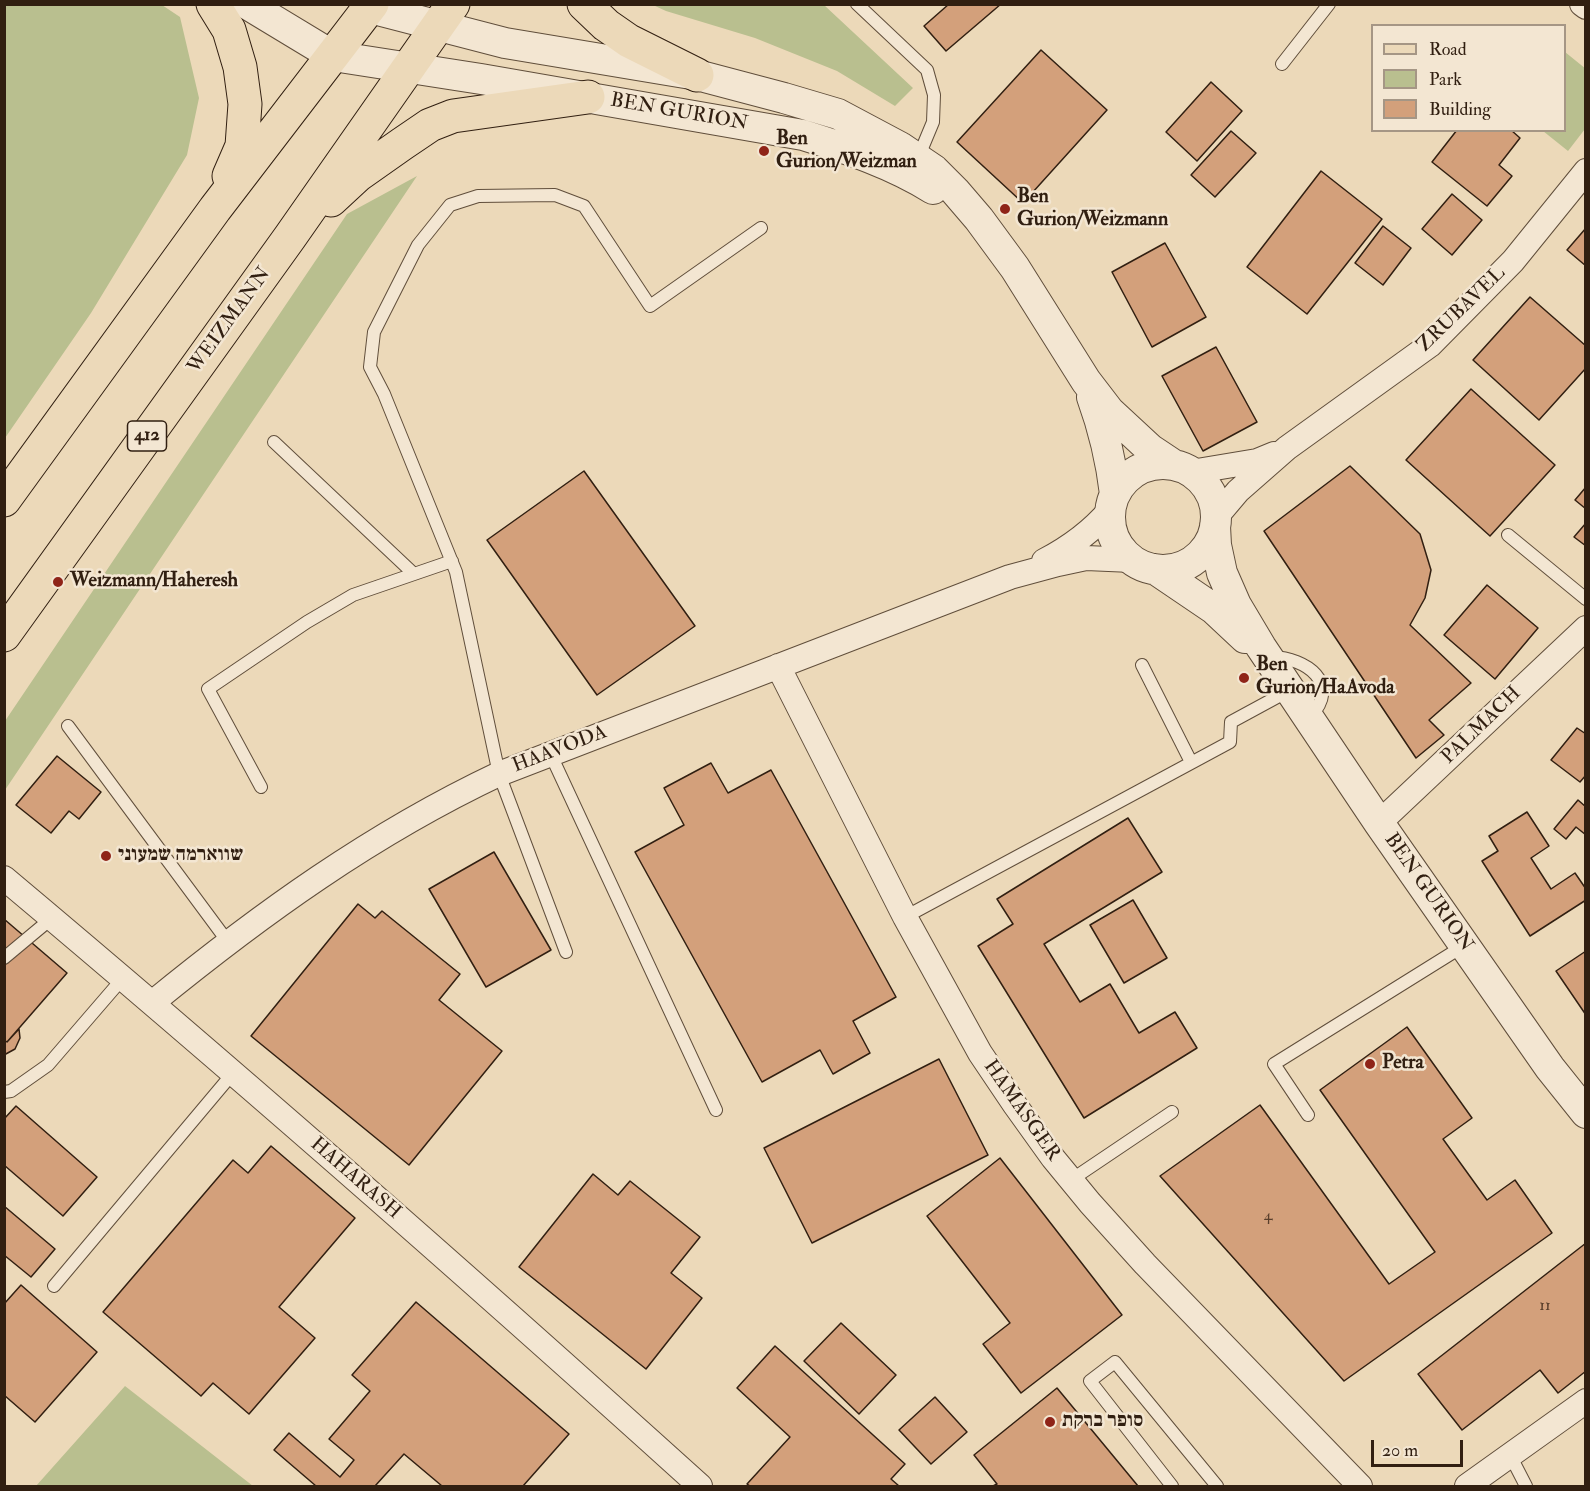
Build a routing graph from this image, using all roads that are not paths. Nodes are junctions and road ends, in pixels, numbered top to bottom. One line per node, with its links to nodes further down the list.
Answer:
1 (213, 4): 15 (main road)
2 (247, 4): 8 (street)
3 (584, 4): 11 (main road)
4 (857, 4): 13 (lane)
5 (1329, 4): 9 (lane)
6 (369, 6): 7 (street, BEN GURION); 8 (main road)
7 (445, 15): 10 (main road, WEIZMANN / 412); 11 (street, BEN GURION)
8 (333, 56): 10 (street, BEN GURION); 15 (main road)
9 (1282, 64)
10 (409, 68): 12 (street, BEN GURION); 17 (main road, WEIZMANN / 412)
11 (697, 75): 13 (street, BEN GURION)
12 (588, 97): 17 (main road); 18 (street, BEN GURION)
13 (918, 158): 18 (street, BEN GURION)
14 (1586, 171): 21 (street, ZRUBAVEL)
15 (215, 209): 23 (main road)
16 (761, 228): 27 (lane)
17 (290, 237): 33 (main road, WEIZMANN / 412)
18 (1015, 268): 19 (street, BEN GURION)
19 (1086, 381): 22 (street, BEN GURION); 24 (street, BEN GURION)
20 (274, 442): 29 (lane)
21 (1287, 448): 22 (street, ZRUBAVEL); 25 (street, ZRUBAVEL)
22 (1183, 468): 24 (street); 25 (street)
23 (4, 500)
24 (1113, 502): 28 (street); 30 (street, HAAVODA)
25 (1215, 522): 28 (street); 36 (street, BEN GURION)
26 (1508, 535): 31 (lane)
27 (452, 561): 29 (lane); 41 (lane)
28 (1144, 564): 30 (street, HAAVODA); 36 (street, BEN GURION)
29 (414, 574): 42 (lane)
30 (1010, 578): 35 (street, HAAVODA)
31 (1586, 599)
32 (1586, 628): 43 (street, PALMACH)
33 (4, 635)
34 (1142, 664): 40 (lane)
35 (778, 666): 39 (street, HAAVODA); 45 (street, HAMASGER)
36 (1278, 672): 37 (street, BEN GURION); 37 (lane); 40 (lane)
37 (1309, 717): 43 (street, BEN GURION)
38 (68, 726): 47 (lane)
39 (550, 753): 41 (street, HAAVODA); 55 (lane)
40 (1191, 762): 45 (lane)
41 (499, 774): 47 (street, HAAVODA); 49 (lane)
42 (261, 787)
43 (1379, 823): 48 (street, BEN GURION)
44 (4, 878): 46 (street, HAHARASH)
45 (904, 917): 59 (street, HAMASGER)
46 (52, 918): 50 (lane); 51 (street, HAHARASH)
47 (228, 942): 52 (street, HAAVODA)
48 (1465, 945): 57 (street, BEN GURION); 58 (lane)
49 (566, 952)
50 (4, 958)
51 (123, 978): 52 (street, HAHARASH); 54 (lane)
52 (152, 1003): 53 (street, HAHARASH)
53 (233, 1073): 60 (lane); 63 (street, HAHARASH)
54 (4, 1092)
55 (716, 1110)
56 (1172, 1112): 59 (lane)
57 (1586, 1113)
58 (1308, 1115)
59 (1071, 1180): 66 (street, HAMASGER)
60 (54, 1286)
61 (1586, 1401): 62 (street)
62 (1510, 1455): 67 (street); 68 (lane)
63 (700, 1486)
64 (1172, 1486): 65 (lane)
65 (1216, 1486)
66 (1360, 1486)
67 (1467, 1486)
68 (1526, 1486)

